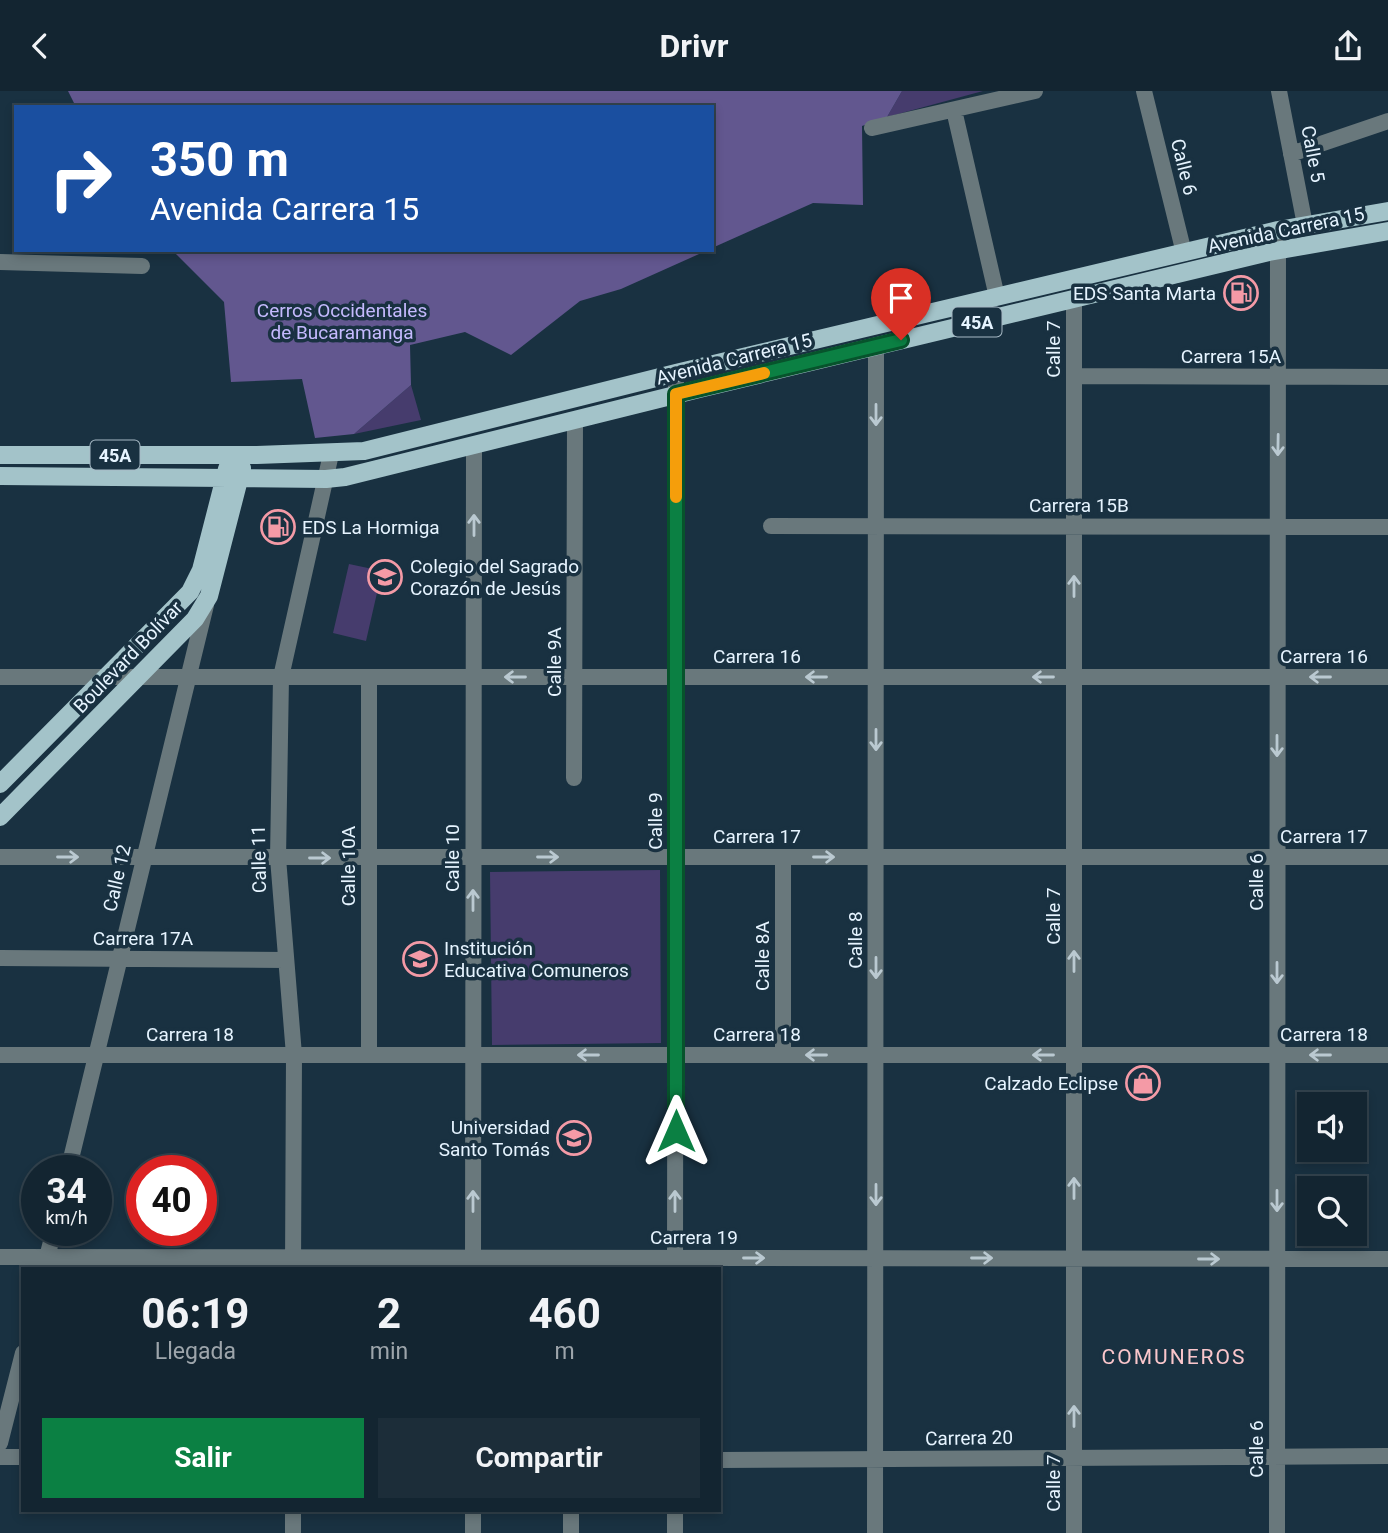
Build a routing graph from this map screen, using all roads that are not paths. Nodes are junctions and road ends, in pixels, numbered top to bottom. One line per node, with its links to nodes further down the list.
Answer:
1 (1034, 91): 4 (street)
2 (1144, 91): 14 (street, Calle 6)
3 (1279, 91): 8 (street, Calle 5)
4 (998, 95): 5 (street)
5 (954, 110): 7 (street); 17 (street)
6 (1388, 121): 8 (street)
7 (872, 128)
8 (1291, 154): 10 (street, Calle 5)
9 (1388, 211): 10 (main road, Avenida Carrera 15 / 45A)
10 (1305, 225): 11 (main road, Avenida Carrera 15 / 45A)
11 (1278, 230): 13 (street, Calle 6); 14 (main road, Avenida Carrera 15 / 45A)
12 (1388, 231): 13 (main road, Avenida Carrera 15 / 45A)
13 (1278, 250): 18 (main road, Avenida Carrera 15 / 45A); 22 (street, Calle 6)
14 (1184, 253): 17 (main road, Avenida Carrera 15 / 45A)
15 (0, 262): 16 (street)
16 (142, 266)
17 (996, 297): 20 (main road, Avenida Carrera 15 / 45A)
18 (1074, 299): 19 (main road, Avenida Carrera 15 / 45A); 21 (street, Calle 7)
19 (876, 346): 24 (main road, Avenida Carrera 15 / 45A); 34 (street, Calle 8, one-way to 34)
20 (676, 373): 24 (street, Calle 9); 27 (main road, Avenida Carrera 15 / 45A)
21 (1074, 376): 22 (street, Carrera 15A); 35 (street, Calle 7)
22 (1279, 377): 23 (street, Carrera 15A); 36 (street, Calle 6, one-way to 36)
23 (1388, 377)
24 (676, 394): 25 (main road, Avenida Carrera 15 / 45A); 47 (street, Calle 9)
25 (575, 421): 26 (main road, Avenida Carrera 15 / 45A); 46 (street, Calle 9A)
26 (474, 446): 32 (main road, Avenida Carrera 15 / 45A); 45 (street, Calle 10, one-way to 26)
27 (331, 454): 28 (main road, Avenida Carrera 15 / 45A); 32 (street, Calle 11)
28 (238, 455): 29 (main road, Avenida Carrera 15 / 45A); 31 (main road)
29 (0, 456)
30 (0, 476): 31 (main road, Avenida Carrera 15 / 45A)
31 (232, 478): 32 (main road, Avenida Carrera 15 / 45A); 38 (main road, Boulevard Bolívar); 40 (main road, Boulevard Bolívar)
32 (326, 479): 43 (street, Calle 11)
33 (771, 526): 34 (street, Carrera 15B)
34 (876, 526): 35 (street, Carrera 15B); 48 (street, Calle 8)
35 (1074, 526): 36 (street, Carrera 15B); 49 (street, Calle 7, one-way to 35)
36 (1277, 526): 37 (street, Carrera 15B); 50 (street, Calle 6)
37 (1388, 527)
38 (209, 596): 41 (main road, Boulevard Bolívar); 42 (street, Calle 12)
39 (0, 677): 40 (street, Carrera 16)
40 (107, 677): 41 (street, Carrera 16); 53 (main road, Boulevard Bolívar)
41 (139, 677): 42 (street, Carrera 16); 54 (main road, Boulevard Bolívar)
42 (188, 677): 43 (street, Carrera 16); 56 (street, Calle 12)
43 (281, 677): 44 (street, Carrera 16); 64 (street, Calle 11)
44 (369, 677): 45 (street, Carrera 16); 65 (street, Calle 10A)
45 (474, 677): 46 (street, Carrera 16, one-way to 45); 57 (street, Calle 10)
46 (575, 677): 47 (street, Carrera 16); 52 (street, Calle 9A)
47 (676, 677): 48 (street, Carrera 16, one-way to 47); 58 (street, Calle 9)
48 (876, 677): 49 (street, Carrera 16, one-way to 48); 60 (street, Calle 8, one-way to 60)
49 (1074, 677): 50 (street, Carrera 16); 61 (street, Calle 7)
50 (1277, 677): 51 (street, Carrera 16, one-way to 50); 62 (street, Calle 6, one-way to 62)
51 (1388, 677)
52 (574, 778)
53 (0, 784)
54 (0, 817)
55 (0, 857): 56 (street, Carrera 17, one-way to 56)
56 (143, 857): 64 (street, Carrera 17); 67 (street, Calle 12)
57 (473, 857): 58 (street, Carrera 17, one-way to 58); 65 (street, Carrera 17); 73 (street, Calle 10, one-way to 57)
58 (676, 857): 59 (street, Carrera 17); 74 (street, Calle 9)
59 (783, 857): 60 (street, Carrera 17, one-way to 60); 75 (street, Calle 8A)
60 (876, 857): 61 (street, Carrera 17); 76 (street, Calle 8, one-way to 76)
61 (1074, 857): 62 (street, Carrera 17); 77 (street, Calle 7, one-way to 61)
62 (1277, 857): 63 (street, Carrera 17); 78 (street, Calle 6, one-way to 78)
63 (1388, 857)
64 (278, 858): 65 (street, Carrera 17, one-way to 65); 68 (street, Calle 11)
65 (369, 858): 72 (street, Calle 10A)
66 (0, 958): 67 (street, Carrera 17A)
67 (120, 959): 68 (street, Carrera 17A); 70 (street, Calle 12)
68 (286, 960): 71 (street, Calle 11)
69 (0, 1055): 70 (street, Carrera 18)
70 (96, 1055): 71 (street, Carrera 18); 80 (street, Calle 12)
71 (294, 1055): 72 (street, Carrera 18); 87 (street, Calle 11)
72 (369, 1055): 73 (street, Carrera 18)
73 (473, 1055): 74 (street, Carrera 18, one-way to 73); 88 (street, Calle 10, one-way to 73)
74 (676, 1055): 75 (street, Carrera 18); 89 (street, Calle 9, one-way to 74)
75 (783, 1055): 76 (street, Carrera 18, one-way to 75)
76 (876, 1055): 77 (street, Carrera 18, one-way to 76); 82 (street, Calle 8, one-way to 82)
77 (1074, 1055): 78 (street, Carrera 18); 83 (street, Calle 7, one-way to 77)
78 (1277, 1055): 79 (street, Carrera 18, one-way to 78); 84 (street, Calle 6, one-way to 84)
79 (1388, 1055)
80 (72, 1155)
81 (0, 1257): 86 (street, Carrera 19)
82 (876, 1258): 83 (street, Carrera 19, one-way to 83); 89 (street, Carrera 19, one-way to 82); 98 (street, Calle 8)
83 (1074, 1258): 84 (street, Carrera 19, one-way to 84); 96 (street, Calle 7, one-way to 83)
84 (1277, 1259): 85 (street, Carrera 19); 95 (street, Calle 6)
85 (1388, 1259)
86 (46, 1263): 87 (street, Carrera 19)
87 (293, 1263): 88 (street, Carrera 19)
88 (473, 1263): 89 (street, Carrera 19)
89 (675, 1263)
90 (21, 1361): 91 (street)
91 (0, 1443)
92 (1388, 1456): 95 (street, Carrera 20)
93 (0, 1457): 94 (street)
94 (21, 1457)
95 (1277, 1457): 96 (street, Carrera 20); 109 (street, Calle 6)
96 (1074, 1458): 98 (street, Carrera 20); 108 (street, Calle 7)
97 (721, 1460): 98 (street, Carrera 20)
98 (876, 1460): 107 (street, Calle 8)
99 (293, 1512): 103 (street)
100 (473, 1512): 104 (street)
101 (571, 1512): 105 (street)
102 (675, 1512): 106 (street)
103 (293, 1533)
104 (473, 1533)
105 (571, 1533)
106 (675, 1533)
107 (876, 1533)
108 (1074, 1533)
109 (1277, 1533)

